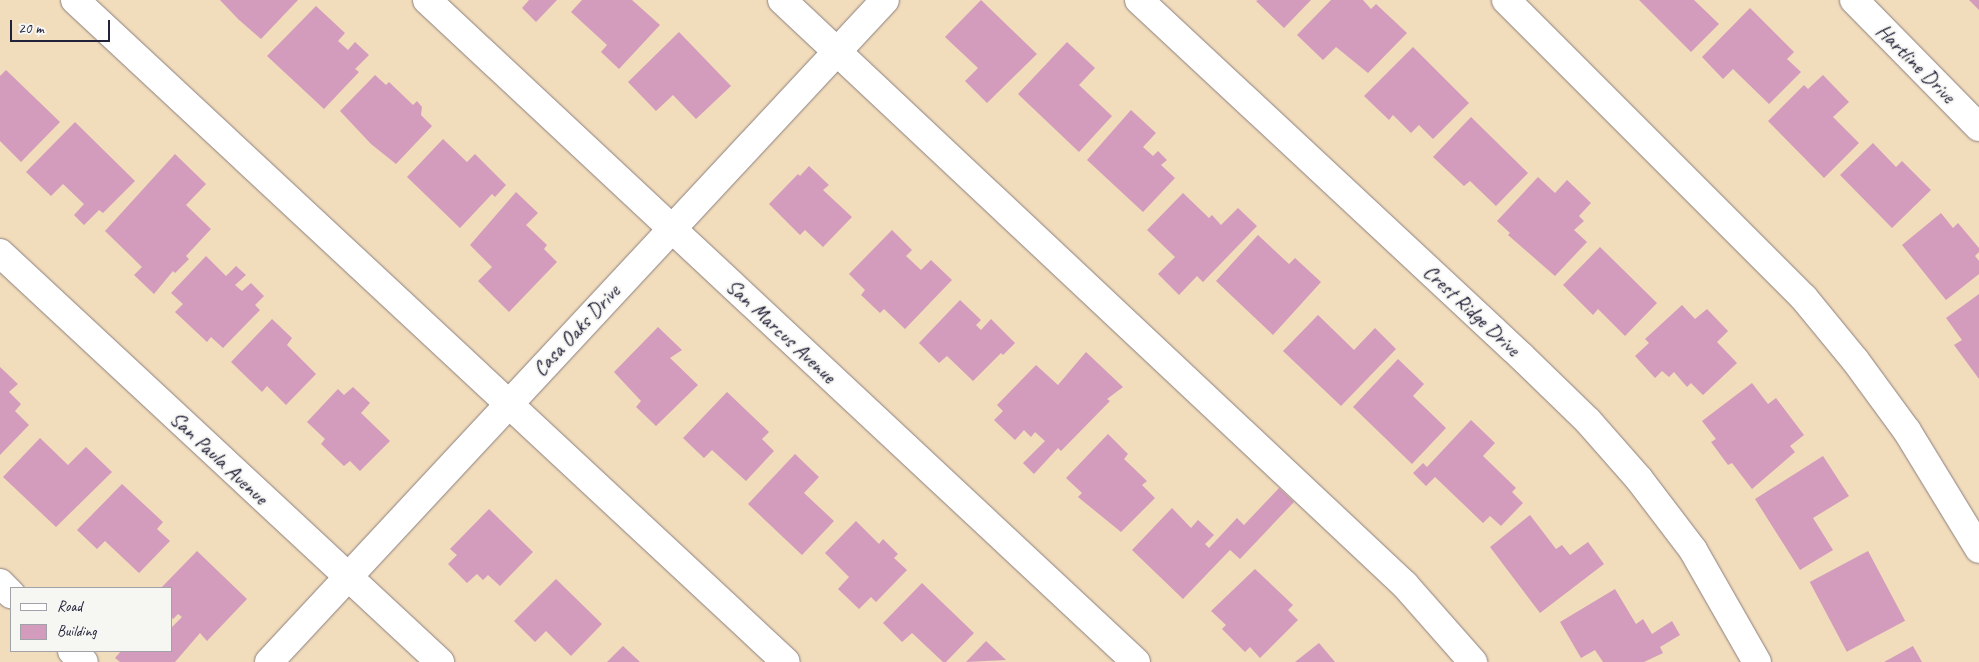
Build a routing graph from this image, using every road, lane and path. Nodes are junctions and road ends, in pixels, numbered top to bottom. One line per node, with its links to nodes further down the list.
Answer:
1 (76, 0): 12 (street)
2 (427, 0): 10 (street, San Marcus Avenue)
3 (782, 0): 8 (street)
4 (885, 0): 8 (street, Casa Oaks Drive)
5 (1139, 0): 24 (street, Crest Ridge Drive)
6 (1506, 0): 13 (street)
7 (1854, 0): 9 (street, Hartline Drive)
8 (836, 51): 10 (street, Casa Oaks Drive); 23 (street)
9 (1979, 127)
10 (671, 229): 12 (street, Casa Oaks Drive); 22 (street, San Marcus Avenue)
11 (0, 253): 14 (street, San Paula Avenue)
12 (508, 403): 14 (street, Casa Oaks Drive); 21 (street)
13 (1979, 549)
14 (347, 578): 19 (street, Casa Oaks Drive); 20 (street, San Paula Avenue)
15 (0, 583): 16 (street)
16 (10, 593)
17 (73, 652): 18 (street)
18 (84, 662)
19 (269, 662)
20 (440, 662)
21 (786, 662)
22 (1136, 662)
23 (1473, 662)
24 (1757, 662)

